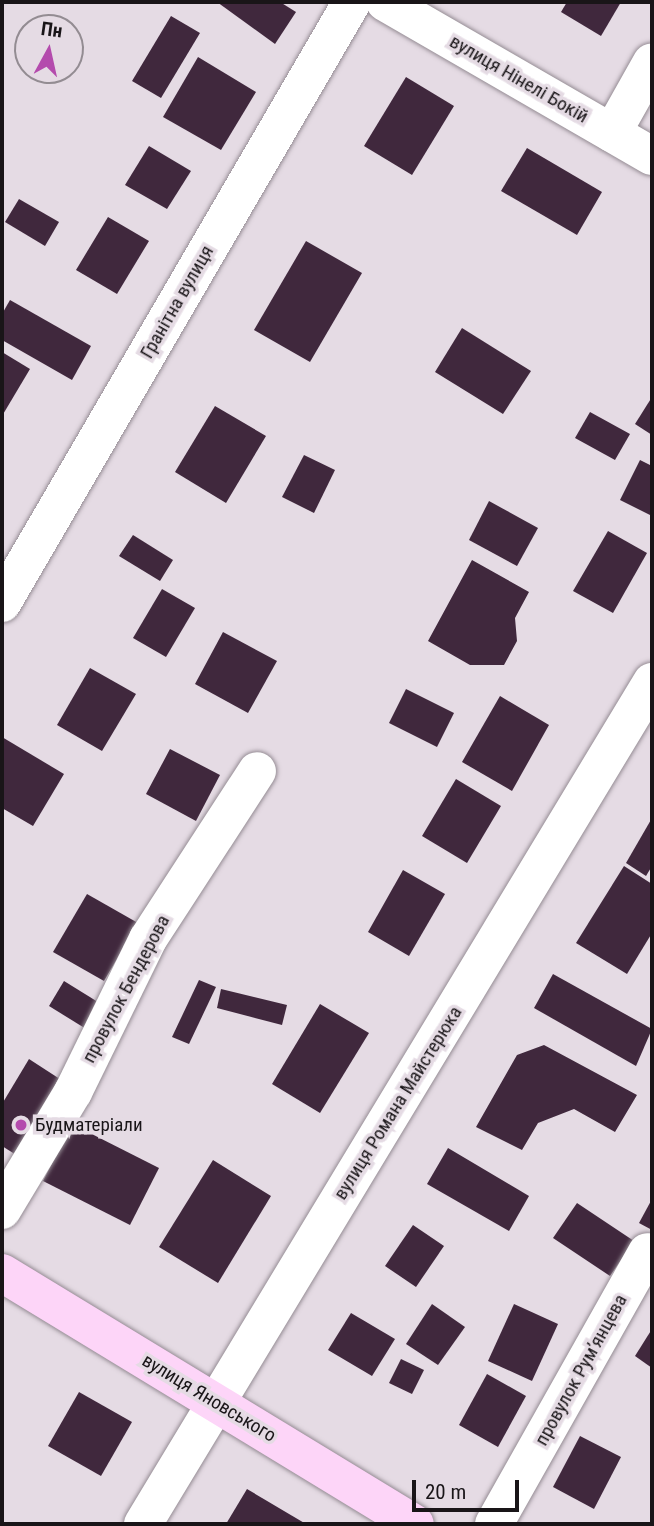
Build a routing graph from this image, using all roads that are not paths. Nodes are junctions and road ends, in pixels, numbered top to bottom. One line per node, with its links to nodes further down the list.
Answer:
1 (352, 2): 6 (street, Гранітна вулиця)
2 (385, 2): 4 (street, вулиця Нінелі Бокій)
3 (652, 62): 4 (street)
4 (612, 133): 5 (street, вулиця Нінелі Бокій)
5 (652, 156)
6 (2, 603)
7 (652, 682): 12 (street, вулиця Романа Майстерюка)
8 (257, 771): 9 (street, провулок Бендерова)
9 (2, 1210)
10 (647, 1252): 15 (street, провулок Румʼянцева)
11 (2, 1273): 12 (main road, вулиця Яновського)
12 (216, 1402): 13 (street, вулиця Романа Майстерюка); 14 (main road, вулиця Яновського)
13 (143, 1524)
14 (415, 1524)
15 (494, 1524)

